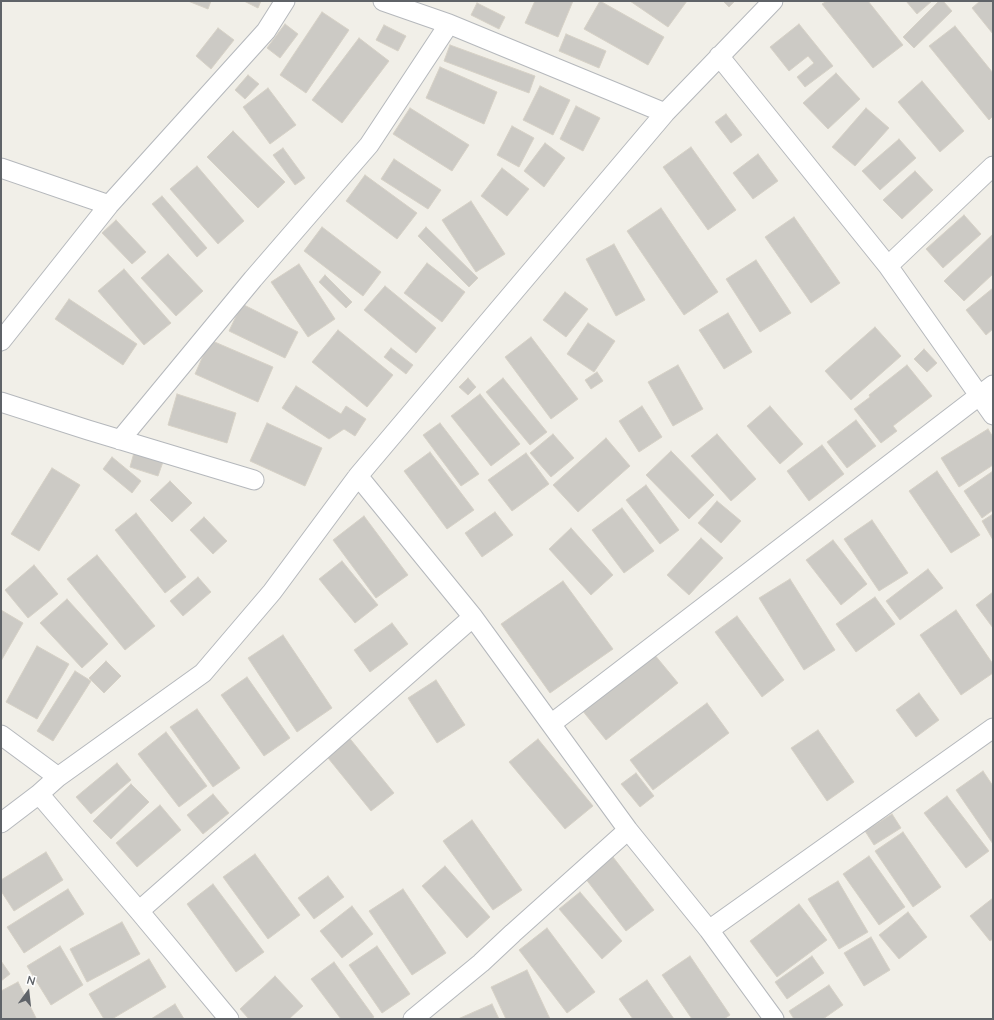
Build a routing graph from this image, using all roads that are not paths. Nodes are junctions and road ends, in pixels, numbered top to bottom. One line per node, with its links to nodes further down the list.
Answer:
1 (285, 1): 9 (street)
2 (383, 1): 4 (street)
3 (773, 1): 5 (street)
4 (449, 24): 6 (street); 15 (street)
5 (720, 56): 6 (street); 10 (street)
6 (665, 113): 16 (street)
7 (993, 166): 10 (street)
8 (1, 168): 9 (street)
9 (109, 205): 11 (street)
10 (888, 266): 12 (street)
11 (1, 341)
12 (986, 390): 14 (street); 19 (street)
13 (1, 402): 15 (street)
14 (993, 415)
15 (120, 440): 17 (street)
16 (358, 476): 18 (street); 22 (street)
17 (254, 480)
18 (473, 617): 19 (street); 26 (street)
19 (551, 724): 25 (street)
20 (993, 728): 27 (street)
21 (1, 735): 22 (street)
22 (58, 777): 23 (street)
23 (39, 794): 24 (street); 26 (street)
24 (1, 824)
25 (628, 830): 27 (street); 29 (street)
26 (139, 911): 28 (street)
27 (709, 930): 30 (street)
28 (229, 1019)
29 (413, 1019)
30 (774, 1019)

